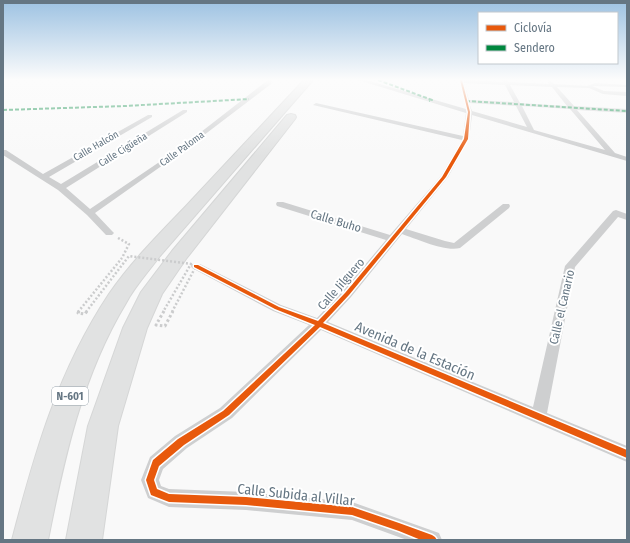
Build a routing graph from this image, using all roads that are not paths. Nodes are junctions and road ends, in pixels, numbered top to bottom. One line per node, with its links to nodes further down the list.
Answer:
1 (240, 105): 24 (street, Calle Paloma)
2 (299, 105): 33 (highway, N-601)
3 (302, 105): 34 (highway)
4 (364, 105): 16 (street)
5 (460, 105): 10 (street)
6 (509, 105): 10 (street)
7 (518, 105): 15 (street)
8 (524, 105): 11 (street)
9 (570, 105): 11 (street)
10 (467, 107): 15 (street); 16 (street, Calle Jilguero)
11 (572, 108): 13 (street); 18 (street)
12 (185, 111): 21 (street, Calle Cigüeña)
13 (627, 111)
14 (150, 116): 20 (street, Calle Halcón)
15 (532, 131): 18 (street)
16 (466, 139): 27 (street, Calle Jilguero)
17 (3, 152): 20 (street)
18 (612, 155): 19 (street)
19 (627, 159)
20 (43, 177): 21 (street)
21 (61, 188): 24 (street)
22 (280, 204): 27 (street, Calle Buho)
23 (506, 206): 27 (street)
24 (90, 213): 26 (street)
25 (623, 214): 30 (street, Calle el Canario)
26 (108, 233)
27 (397, 234): 29 (street, Calle Jilguero)
28 (196, 266): 29 (street, Avenida de la Estación)
29 (319, 324): 30 (street, Avenida de la Estación); 32 (street, Calle Jilguero)
30 (538, 416): 31 (street, Avenida de la Estación)
31 (627, 454)
32 (154, 492): 35 (street, Calle Subida al Villar)
33 (30, 540)
34 (84, 540)
35 (432, 540)

